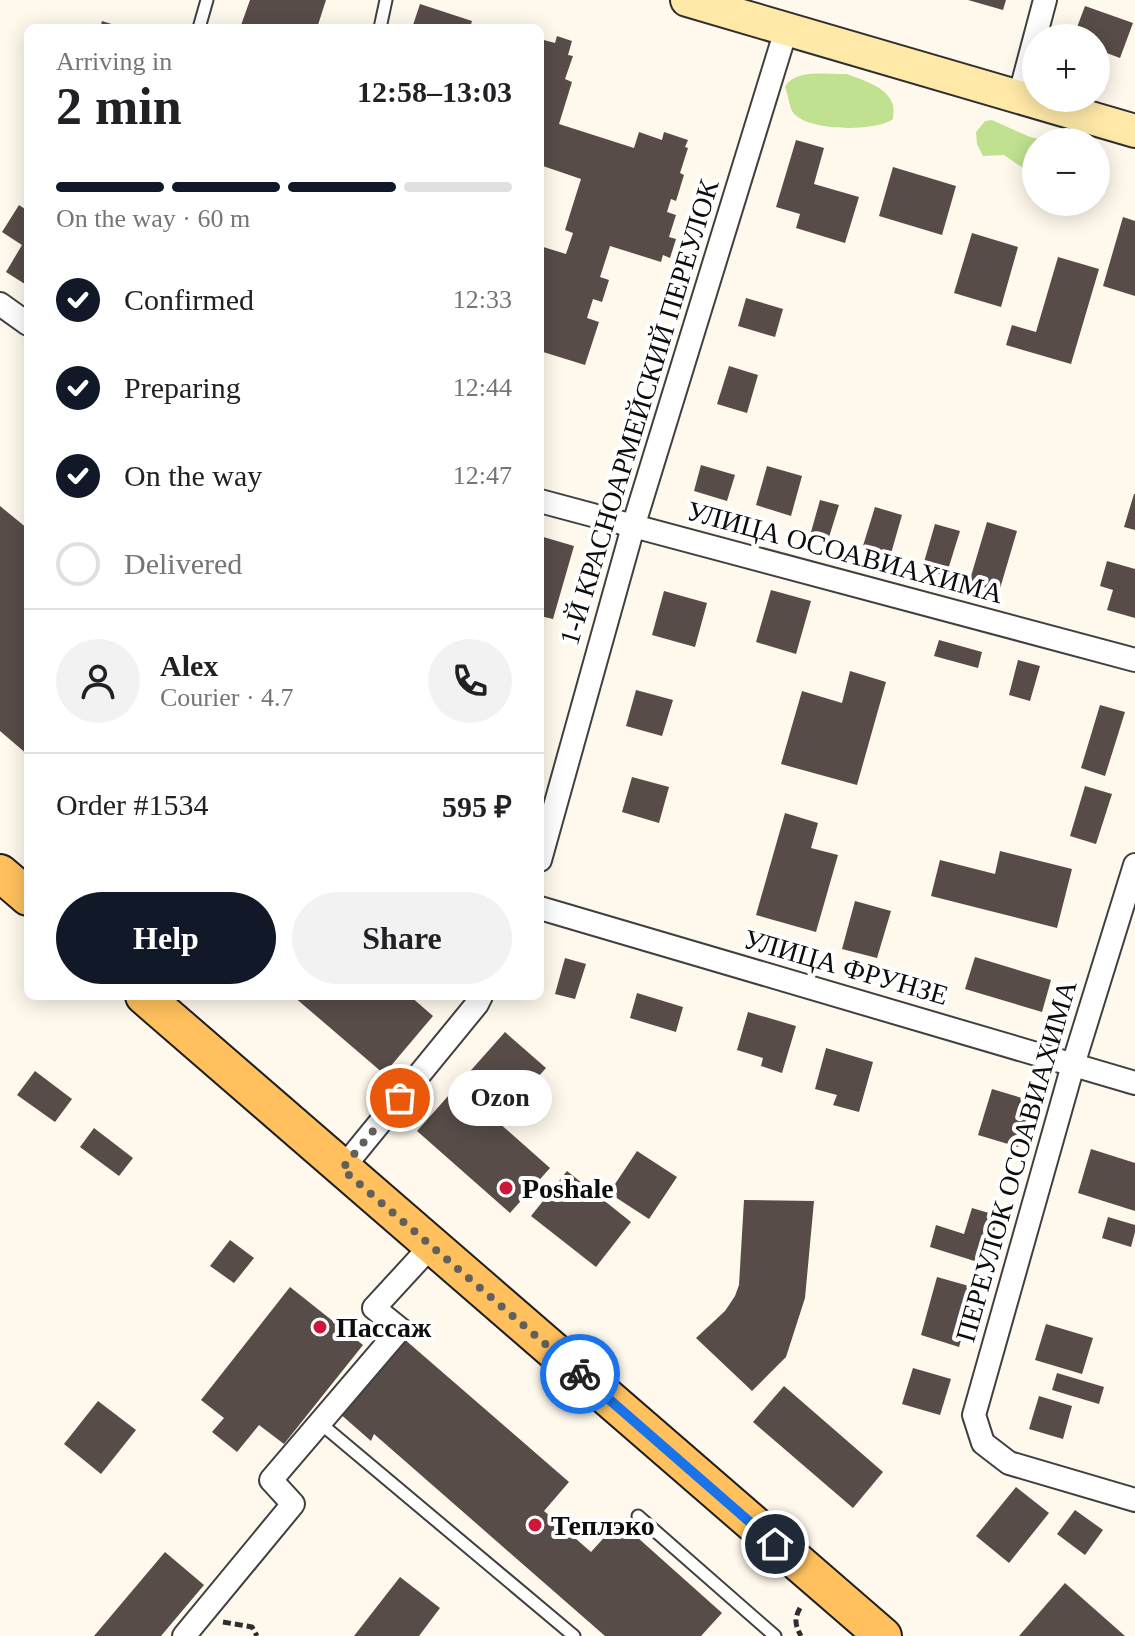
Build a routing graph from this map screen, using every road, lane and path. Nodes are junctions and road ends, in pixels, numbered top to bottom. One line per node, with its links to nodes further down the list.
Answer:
1 (207, 0): 5 (lane)
2 (386, 0): 6 (lane)
3 (687, 0): 7 (main road)
4 (1045, 0): 8 (street)
5 (200, 24)
6 (381, 24)
7 (786, 30): 8 (main road); 13 (street, 1-Й КРАСНОАРМЕЙСКИЙ ПЕРЕУЛОК)
8 (1019, 98): 9 (main road)
9 (1135, 131)
10 (0, 304): 11 (street)
11 (24, 321)
12 (544, 502): 13 (street, УЛИЦА ОСОАВИАХИМА)
13 (633, 527): 14 (street, УЛИЦА ОСОАВИАХИМА); 15 (street, 1-Й КРАСНОАРМЕЙСКИЙ ПЕРЕУЛОК)
14 (1135, 660)
15 (544, 846)
16 (1135, 865): 22 (street, ПЕРЕУЛОК ОСОАВИАХИМА)
17 (0, 873): 18 (main road)
18 (24, 894)
19 (544, 909): 22 (street, УЛИЦА ФРУНЗЕ)
20 (149, 1000): 24 (main road)
21 (479, 1000): 24 (street)
22 (1073, 1065): 23 (street, УЛИЦА ФРУНЗЕ); 27 (street, ПЕРЕУЛОК ОСОАВИАХИМА)
23 (1135, 1083)
24 (342, 1169): 25 (main road)
25 (431, 1246): 26 (street); 31 (main road)
26 (320, 1423): 30 (street); 34 (lane)
27 (1135, 1500)
28 (638, 1516): 35 (lane)
29 (800, 1608): 36 (path)
30 (198, 1619): 32 (street); 33 (path)
31 (878, 1634)
32 (184, 1636)
33 (257, 1636)
34 (574, 1636)
35 (775, 1636)
36 (801, 1636)

